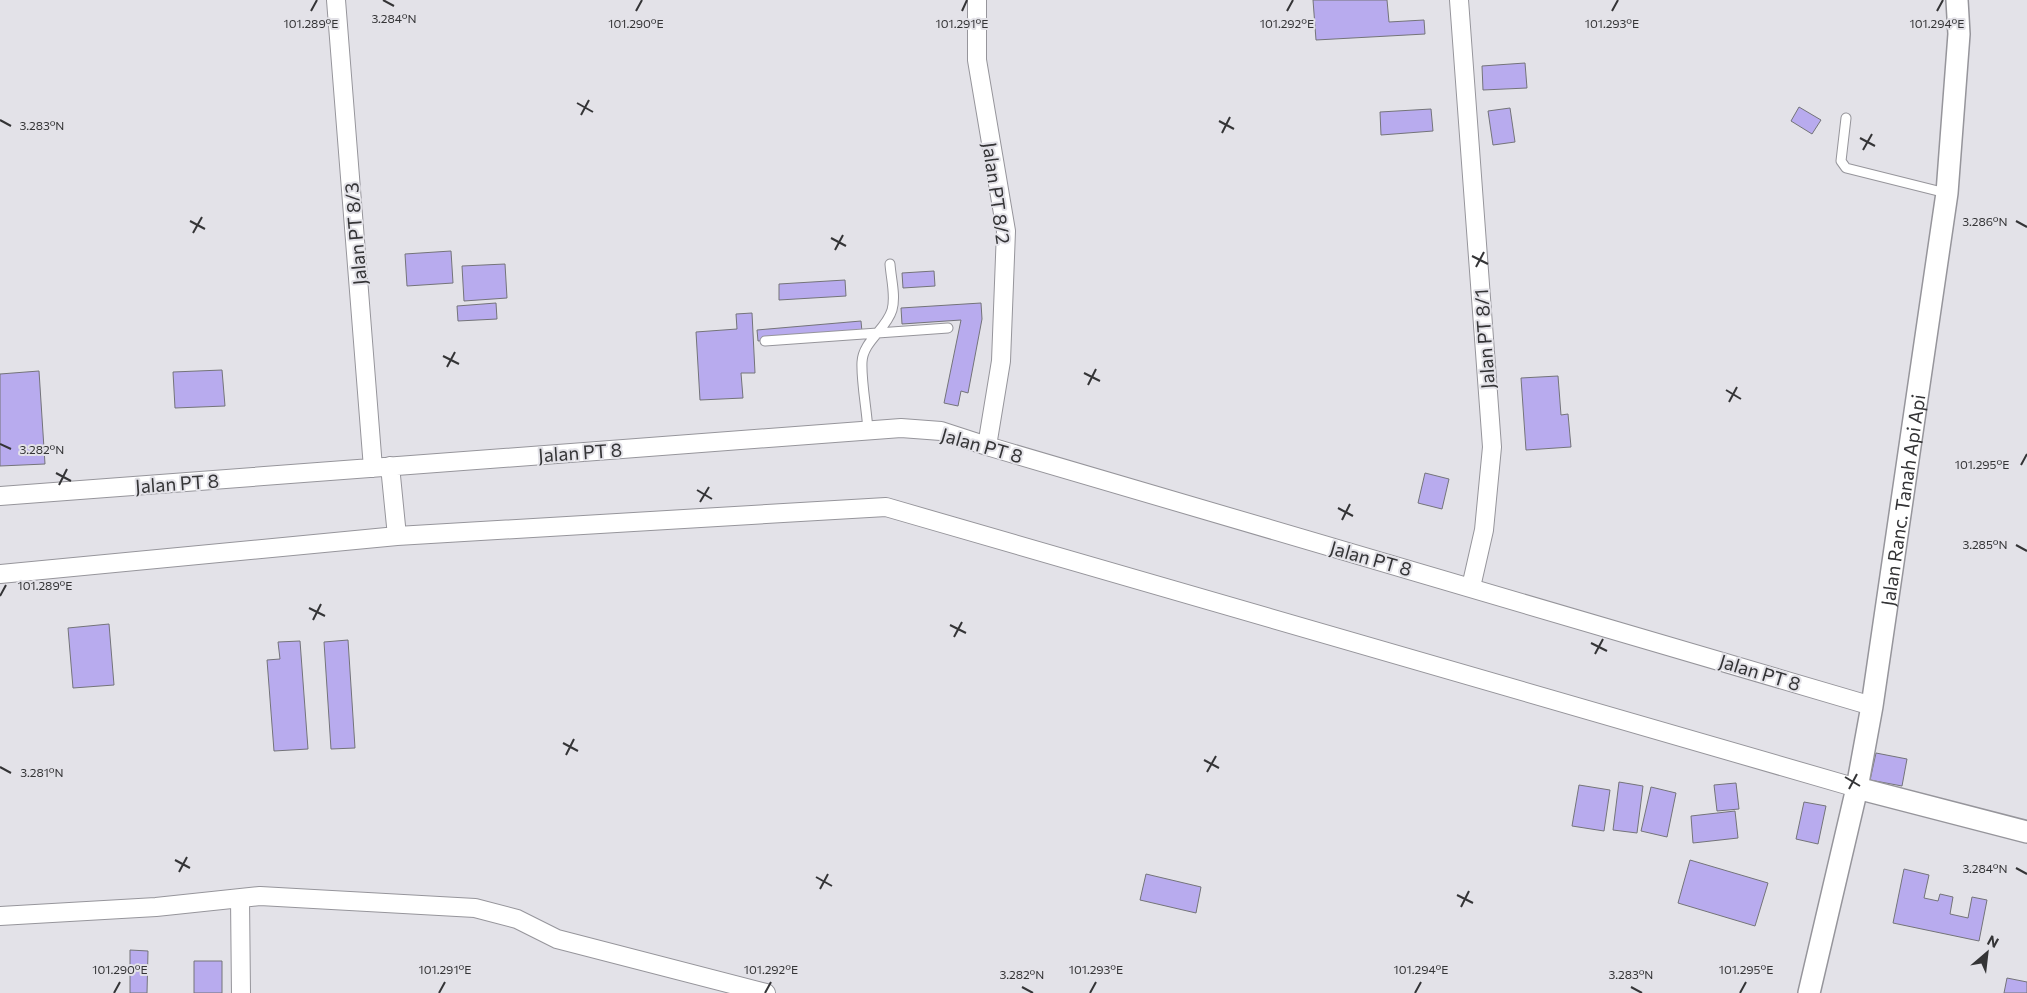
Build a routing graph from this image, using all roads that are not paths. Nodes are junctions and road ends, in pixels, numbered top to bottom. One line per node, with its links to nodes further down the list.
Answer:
1 (336, 0): 13 (street, Jalan PT 8/3)
2 (977, 0): 12 (street, Jalan PT 8/2)
3 (1459, 0): 17 (street, Jalan PT 8/1)
4 (1957, 0): 6 (street, Jalan Ranc. Tanah Api Api)
5 (1846, 118): 6 (lane)
6 (1947, 193): 18 (street, Jalan Ranc. Tanah Api Api)
7 (890, 264): 9 (lane)
8 (948, 328): 9 (lane)
9 (879, 333): 10 (lane); 11 (lane)
10 (765, 341)
11 (868, 431): 12 (street, Jalan PT 8); 13 (street, Jalan PT 8)
12 (987, 446): 17 (street, Jalan PT 8)
13 (385, 473): 14 (street, Jalan PT 8); 15 (street, Jalan PT 8/3)
14 (0, 496)
15 (396, 527): 16 (street); 19 (street)
16 (0, 574)
17 (1471, 587): 18 (street, Jalan PT 8)
18 (1872, 706): 19 (street, Jalan Ranc. Tanah Api Api)
19 (1857, 788): 20 (street); 25 (street, Jalan Ranc. Tanah Api Api)
20 (2027, 832)
21 (240, 898): 22 (street); 23 (street); 24 (street)
22 (0, 916)
23 (241, 993)
24 (766, 993)
25 (1809, 993)

